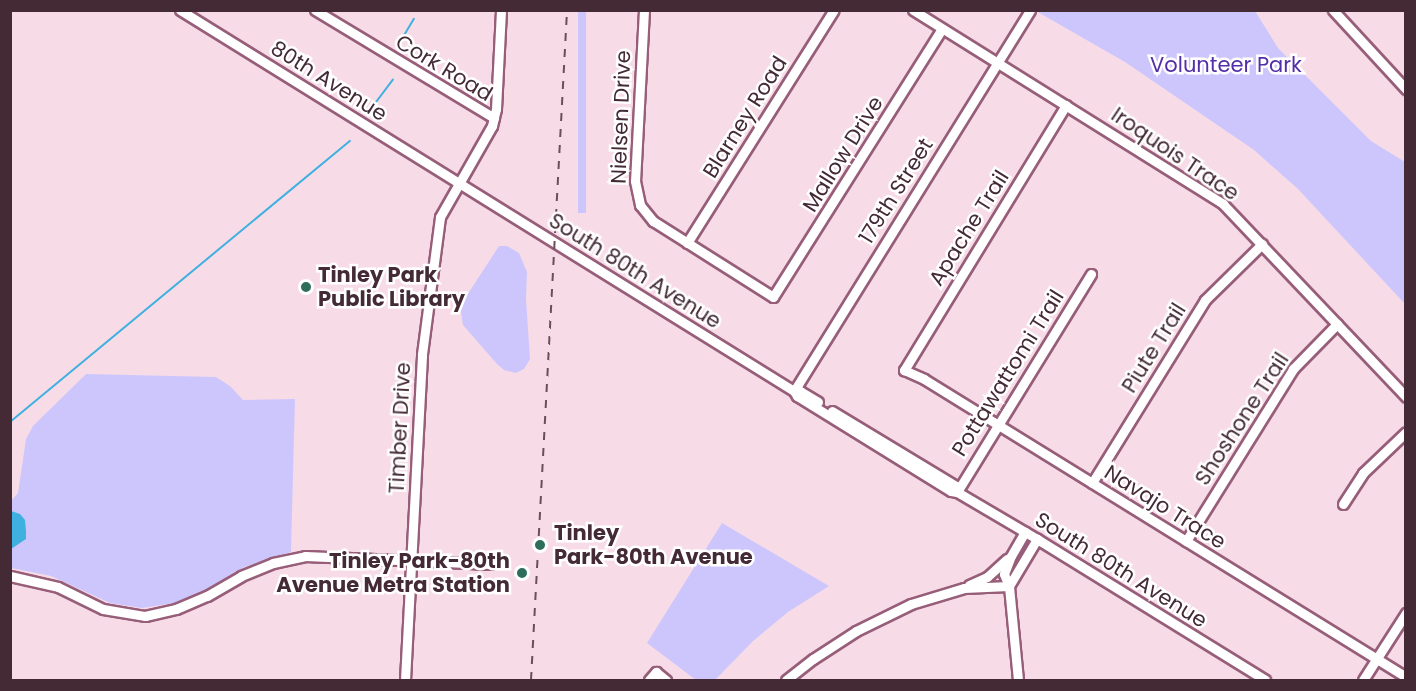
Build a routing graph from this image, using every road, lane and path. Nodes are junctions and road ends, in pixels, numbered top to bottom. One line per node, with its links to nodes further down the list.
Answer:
1 (180, 10): 14 (street, 80th Avenue)
2 (315, 10): 13 (street, Cork Road)
3 (501, 10): 13 (street)
4 (644, 10): 15 (street, Nielsen Drive)
5 (834, 10): 15 (street, Blarney Road)
6 (913, 10): 9 (street, Iroquois Trace)
7 (1030, 10): 10 (street, 179th Street)
8 (1333, 10): 11 (street)
9 (942, 29): 10 (street, Iroquois Trace); 18 (street, Mallow Drive)
10 (997, 62): 12 (street, Iroquois Trace); 21 (street, 179th Street)
11 (1406, 89)
12 (1066, 105): 16 (street, Iroquois Trace); 20 (street, Apache Trail)
13 (494, 118): 14 (street, Timber Drive)
14 (458, 183): 21 (street, South 80th Avenue); 32 (street, Timber Drive)
15 (687, 243): 18 (street, Nielsen Drive)
16 (1262, 244): 19 (street, Iroquois Trace); 25 (street, Piute Trail)
17 (1091, 274): 23 (street, Pottawattomi Trail)
18 (773, 297)
19 (1337, 324): 22 (street, Iroquois Trace); 30 (street, Shoshone Trail)
20 (904, 370): 23 (street, Navajo Trace)
21 (794, 391): 26 (street, South 80th Avenue)
22 (1406, 397)
23 (996, 424): 25 (street, Navajo Trace); 26 (street, Pottawattomi Trail)
24 (1406, 432): 27 (street)
25 (1092, 483): 30 (street, Navajo Trace)
26 (957, 492): 28 (street, South 80th Avenue)
27 (1343, 504)
28 (1025, 532): 29 (street, South 80th Avenue); 31 (street)
29 (1037, 539): 35 (street); 45 (street, South 80th Avenue)
30 (1186, 542): 38 (street, Navajo Trace)
31 (1011, 555): 35 (street); 36 (street)
32 (410, 560): 33 (street); 34 (street); 40 (street, Timber Drive)
33 (491, 564)
34 (10, 576)
35 (1009, 586): 36 (street); 44 (street)
36 (964, 588): 43 (street)
37 (1406, 613): 38 (street)
38 (1377, 659): 39 (street, Navajo Trace); 46 (street)
39 (1406, 677)
40 (405, 681)
41 (649, 681): 42 (street)
42 (666, 681)
43 (786, 681)
44 (1018, 681)
45 (1264, 681)
46 (1363, 681)

